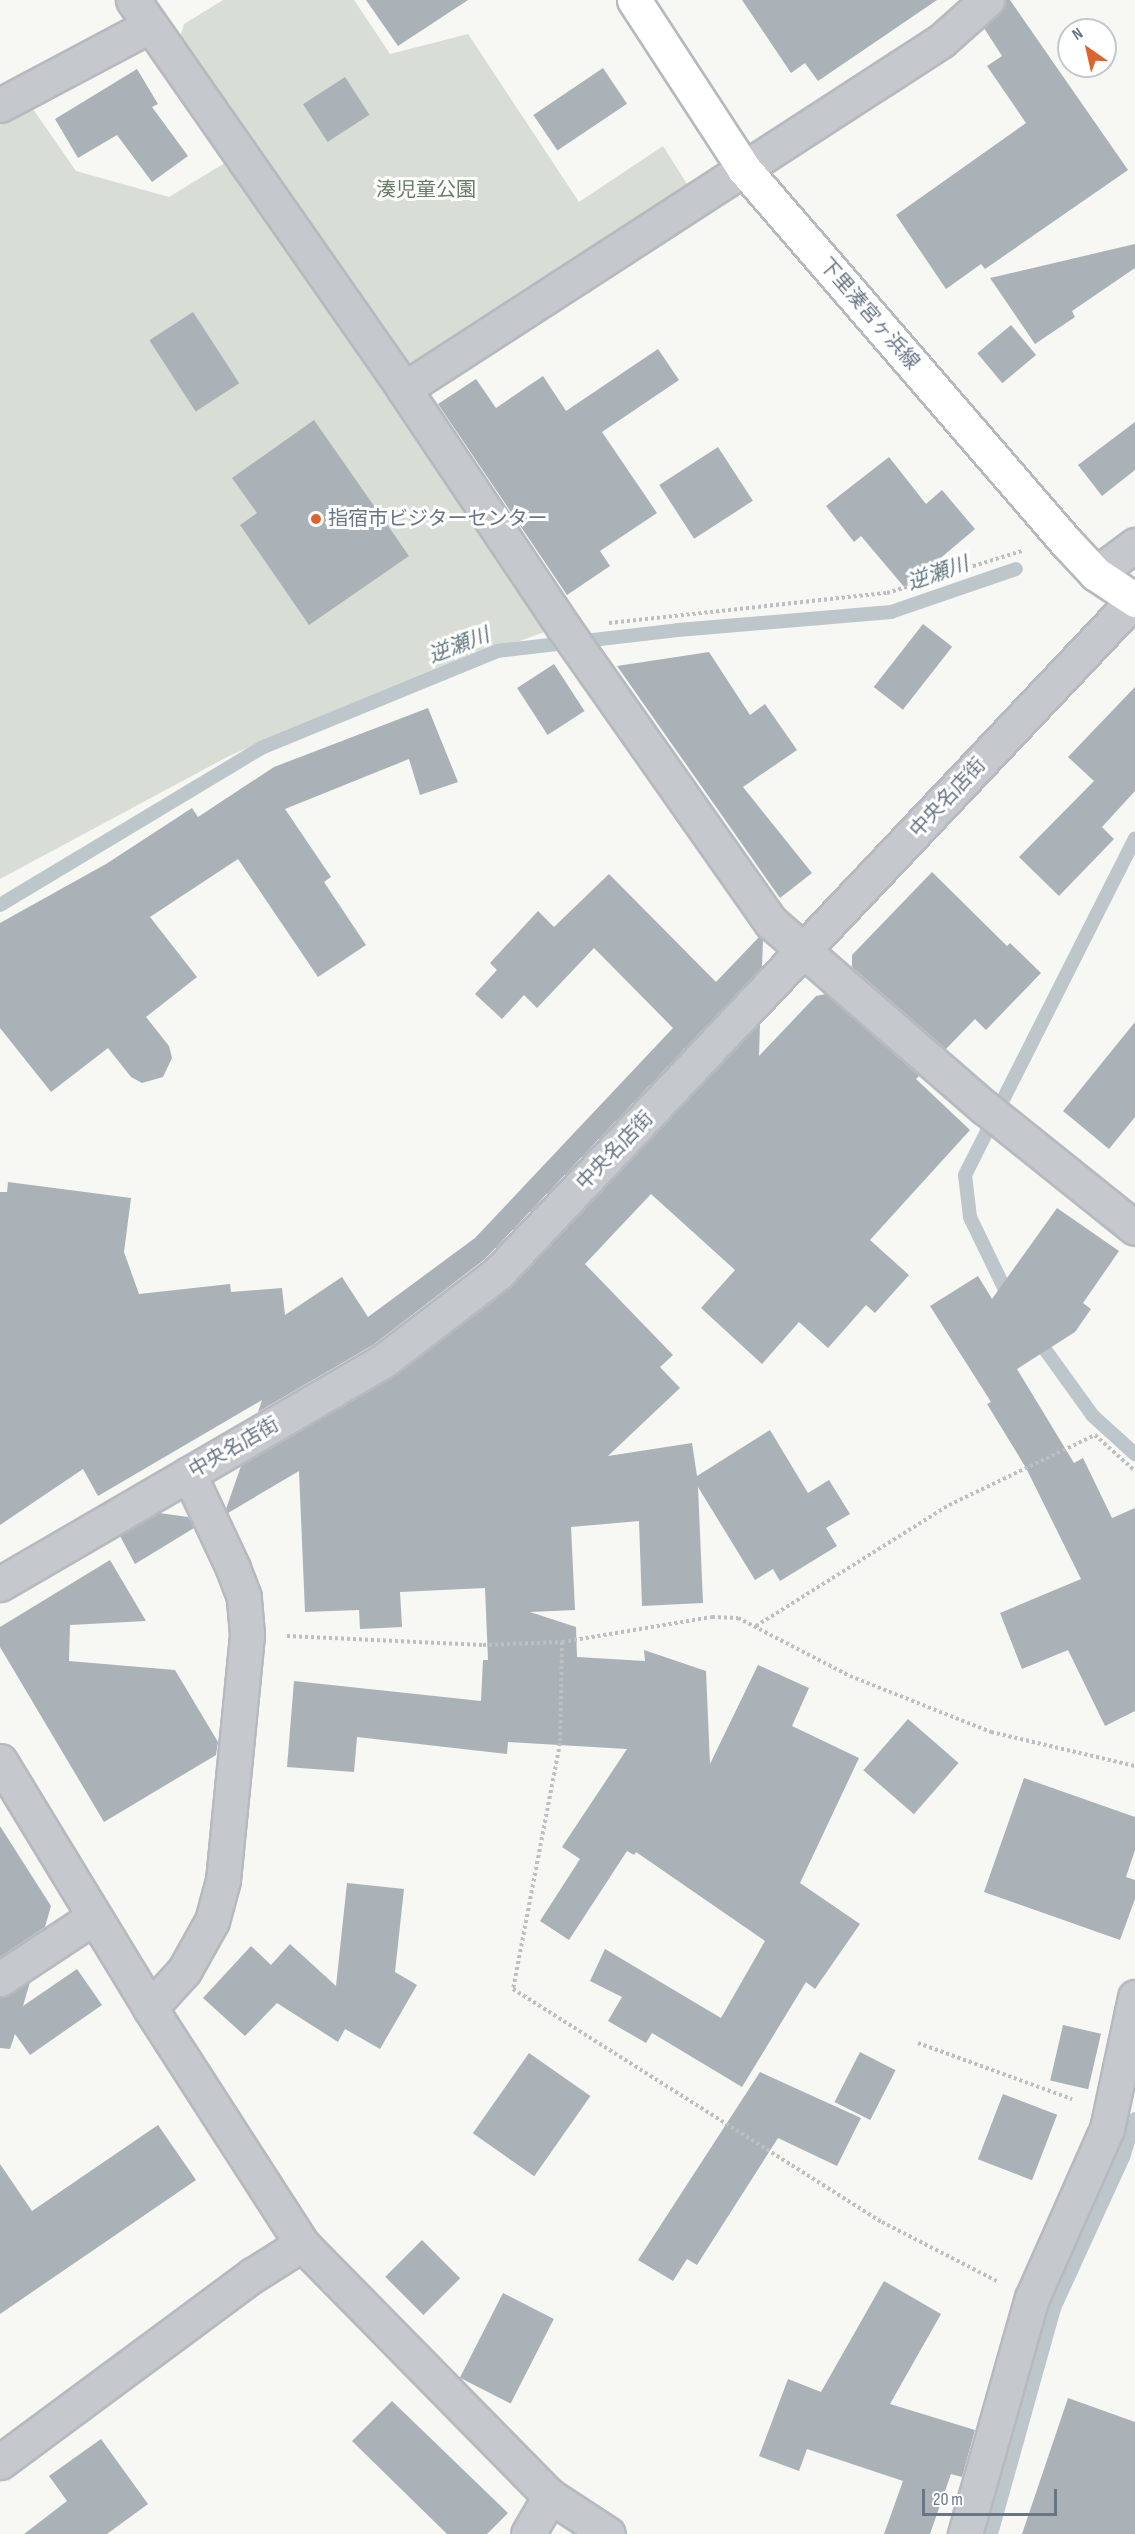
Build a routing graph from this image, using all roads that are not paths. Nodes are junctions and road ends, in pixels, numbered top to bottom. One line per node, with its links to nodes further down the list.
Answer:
1 (634, 0): 5 (main road, 下里湊宮ヶ浜線)
2 (987, 0): 5 (street)
3 (141, 13): 4 (street); 6 (street)
4 (0, 105)
5 (744, 169): 6 (street); 8 (main road, 下里湊宮ヶ浜線)
6 (404, 389): 10 (street)
7 (1135, 545): 8 (street)
8 (1096, 574): 9 (main road, 下里湊宮ヶ浜線)
9 (1135, 600): 10 (street, 中央名店街)
10 (806, 950): 11 (street); 12 (street, 中央名店街)
11 (1135, 1228)
12 (189, 1474): 13 (street, 中央名店街); 18 (street)
13 (0, 1584)
14 (0, 1761): 15 (street)
15 (94, 1917): 16 (street); 18 (street)
16 (0, 1979)
17 (1135, 1997): 24 (street)
18 (150, 2008): 19 (street)
19 (302, 2244): 20 (street); 21 (street)
20 (0, 2462)
21 (550, 2496): 22 (street); 23 (street)
22 (528, 2534)
23 (608, 2534)
24 (964, 2534)

